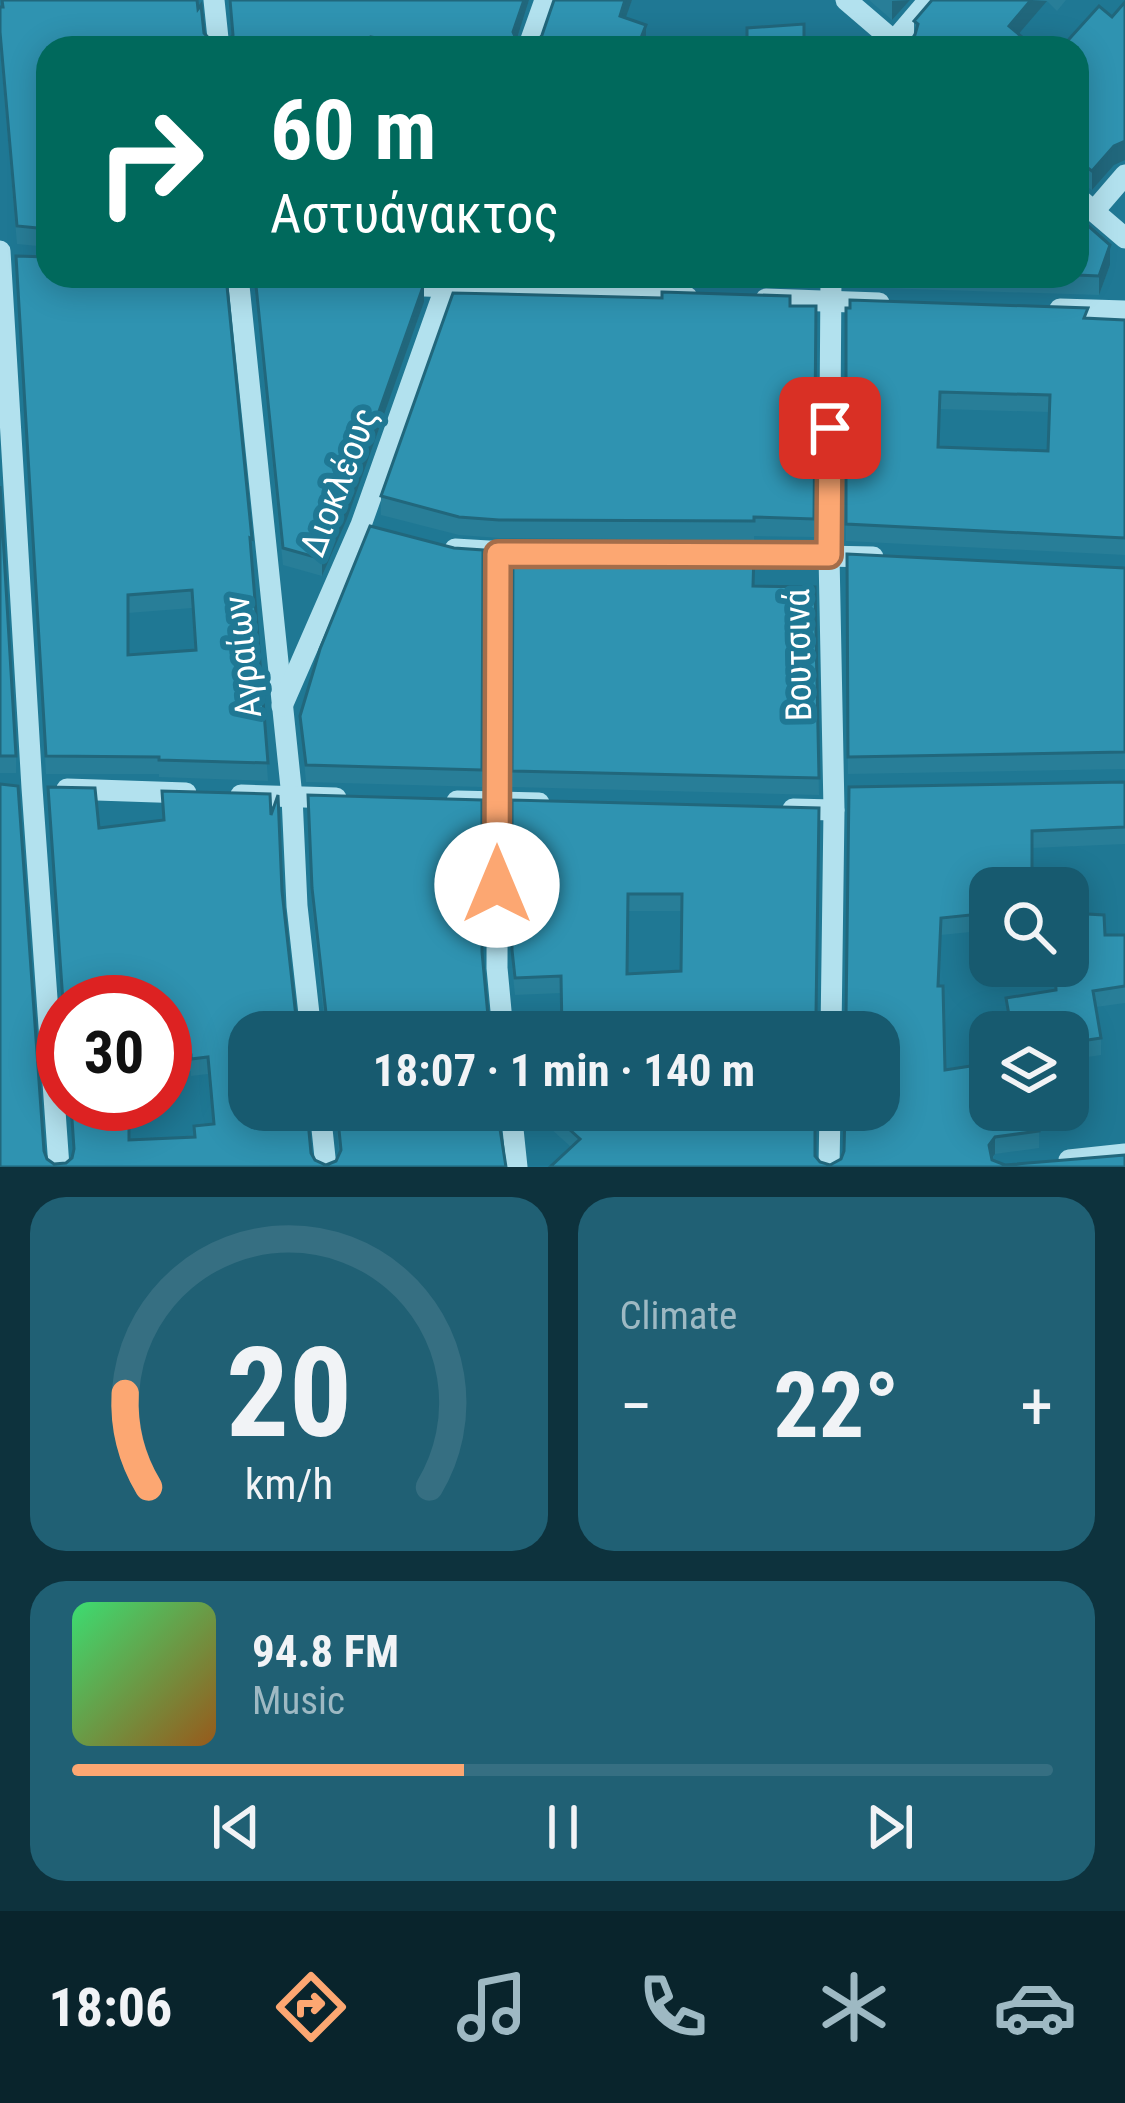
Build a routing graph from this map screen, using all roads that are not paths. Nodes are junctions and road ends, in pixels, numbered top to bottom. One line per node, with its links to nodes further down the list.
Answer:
1 (214, 0): 5 (street)
2 (846, 0): 7 (street)
3 (929, 0): 8 (street)
4 (540, 1): 6 (street)
5 (217, 36)
6 (531, 36)
7 (884, 36)
8 (902, 36)
9 (1125, 175): 10 (street)
10 (1089, 201)
11 (1089, 207): 12 (street)
12 (1125, 238)
13 (0, 256): 14 (street); 30 (street)
14 (24, 260)
15 (242, 288): 29 (street, Αγραίων)
16 (445, 288): 29 (street, Διοκλέους)
17 (552, 288): 19 (street)
18 (831, 288): 19 (street, Βουτσινά)
19 (830, 302): 20 (street); 27 (street, Βουτσινά)
20 (898, 304)
21 (1034, 308): 22 (street)
22 (1125, 311)
23 (438, 544): 24 (street)
24 (498, 554): 25 (street); 37 (street)
25 (569, 554)
26 (711, 554): 27 (street)
27 (829, 555): 28 (street); 33 (street, Βουτσινά)
28 (898, 558)
29 (281, 707): 34 (street, Αγραίων)
30 (24, 788): 31 (street); 48 (street)
31 (197, 794)
32 (220, 795): 34 (street)
33 (841, 796): 39 (street); 42 (street, Βουτσινά)
34 (292, 797): 35 (street); 40 (street, Αγραίων)
35 (360, 799)
36 (428, 800): 37 (street)
37 (497, 801): 38 (street); 41 (street)
38 (564, 803)
39 (766, 808)
40 (309, 1011)
41 (501, 1011)
42 (832, 1011)
43 (322, 1131): 49 (street)
44 (514, 1131): 50 (street)
45 (830, 1131): 51 (street)
46 (1125, 1154): 47 (street)
47 (1043, 1163)
48 (59, 1167)
49 (326, 1167)
50 (517, 1167)
51 (829, 1167)

